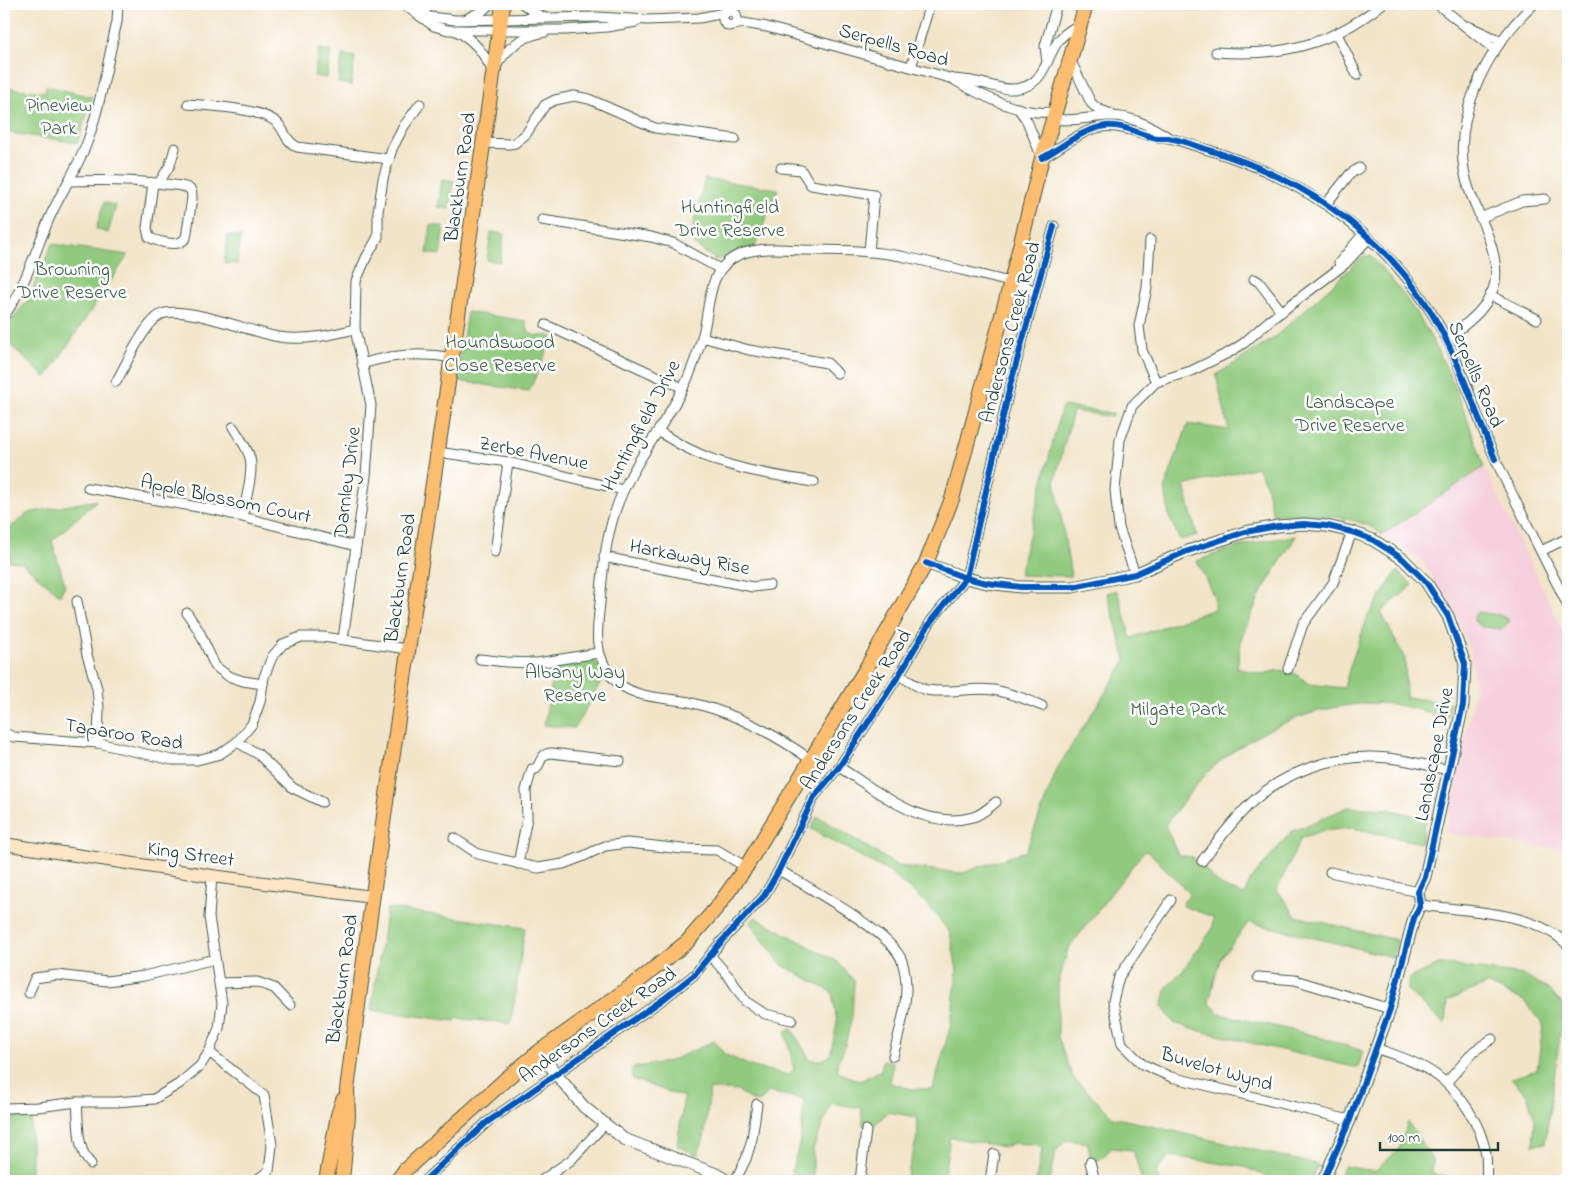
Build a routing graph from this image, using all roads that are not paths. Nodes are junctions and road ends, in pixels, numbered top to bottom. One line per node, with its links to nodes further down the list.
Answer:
1 (118, 4): 51 (street)
2 (403, 4): 16 (street)
3 (429, 4): 16 (street)
4 (490, 4): 20 (street)
5 (503, 4): 22 (main road, Blackburn Road)
6 (523, 4): 17 (street)
7 (729, 4): 15 (street)
8 (734, 4): 19 (street)
9 (930, 4): 34 (street)
10 (1056, 4): 33 (street)
11 (1086, 4): 24 (main road, Andersons Creek Road)
12 (1382, 4): 28 (street)
13 (1437, 4): 25 (street)
14 (1534, 4): 29 (street)
15 (724, 13): 18 (street); 19 (street); 23 (street)
16 (422, 16): 20 (street); 26 (street)
17 (548, 18): 21 (street); 22 (street)
18 (699, 18): 21 (street); 23 (street)
19 (736, 18): 23 (street); 34 (street, Serpells Road)
20 (466, 20): 22 (street)
21 (648, 20): 27 (street)
22 (500, 24): 26 (street); 27 (street); 35 (main road, Blackburn Road)
23 (724, 24)
24 (1080, 24): 32 (main road, Andersons Creek Road); 33 (street, Serpells Road)
25 (1464, 24): 29 (street); 30 (street)
26 (455, 30): 35 (street)
27 (565, 30): 35 (street, Blackburn Road)
28 (1336, 34): 31 (street); 36 (street)
29 (1501, 41): 30 (street)
30 (1495, 50): 55 (street)
31 (1216, 52)
32 (1070, 59): 41 (main road, Andersons Creek Road); 42 (street, Serpells Road)
33 (1047, 66): 37 (street, Serpells Road)
34 (911, 68): 37 (street, Serpells Road)
35 (493, 72): 45 (main road, Blackburn Road)
36 (1357, 74)
37 (953, 79): 40 (street, Serpells Road)
38 (188, 104): 48 (street)
39 (420, 104): 48 (street, Darnley Drive)
40 (1018, 108): 41 (street, Serpells Road); 47 (street)
41 (1055, 115): 42 (street, Serpells Road); 47 (main road, Andersons Creek Road)
42 (1121, 118): 43 (street, Serpells Road)
43 (1129, 125): 47 (street, Serpells Road); 54 (street, Serpells Road)
44 (735, 139): 45 (street)
45 (484, 142): 73 (main road, Blackburn Road)
46 (175, 148): 52 (street)
47 (1042, 158): 63 (main road, Andersons Creek Road)
48 (389, 159): 70 (street, Darnley Drive)
49 (780, 168): 60 (street)
50 (1359, 168): 54 (street)
51 (69, 181): 52 (street); 67 (street)
52 (156, 183): 52 (street)
53 (1545, 198): 55 (street)
54 (1326, 204): 58 (street, Serpells Road)
55 (1480, 218): 64 (street)
56 (542, 220): 61 (street)
57 (1054, 226): 65 (street, Andersons Creek Road)
58 (1367, 236): 66 (street); 71 (street, Serpells Road)
59 (1150, 240): 77 (street)
60 (869, 252): 61 (street); 63 (street)
61 (720, 269): 72 (street, Huntingfield Drive)
62 (1254, 279): 66 (street)
63 (1011, 282): 65 (street); 93 (main road, Andersons Creek Road)
64 (1490, 295): 68 (street); 71 (street)
65 (1035, 296): 95 (street, Andersons Creek Road)
66 (1282, 312): 77 (street)
67 (4, 316)
68 (1537, 319)
69 (546, 325): 78 (street)
70 (355, 330): 74 (street, Darnley Drive); 76 (street)
71 (1444, 335): 90 (street, Serpells Road)
72 (702, 337): 75 (street); 78 (street, Huntingfield Drive)
73 (453, 358): 74 (street); 81 (main road, Blackburn Road)
74 (362, 364): 89 (street, Darnley Drive)
75 (837, 373)
76 (116, 382)
77 (1156, 382): 94 (street)
78 (683, 388): 80 (street, Huntingfield Drive)
79 (233, 427): 86 (street)
80 (658, 431): 83 (street); 85 (street, Huntingfield Drive)
81 (437, 452): 82 (street, Zerbe Avenue); 101 (main road, Blackburn Road)
82 (508, 462): 85 (street, Zerbe Avenue); 91 (street)
83 (814, 482)
84 (88, 488): 86 (street, Apple Blossom Court)
85 (623, 490): 92 (street, Huntingfield Drive)
86 (242, 516): 89 (street, Apple Blossom Court)
87 (1352, 532): 94 (street, Landscape Drive); 104 (street); 114 (street, Landscape Drive)
88 (1568, 538): 90 (street)
89 (356, 546): 100 (street, Darnley Drive)
90 (1541, 551): 98 (street, Serpells Road)
91 (495, 552)
92 (604, 558): 96 (street, Harkaway Rise); 102 (street, Huntingfield Drive)
93 (926, 564): 95 (street, Landscape Drive); 111 (main road, Andersons Creek Road)
94 (1135, 574): 95 (street, Landscape Drive)
95 (966, 578): 105 (street, Andersons Creek Road)
96 (769, 585)
97 (77, 601): 110 (street)
98 (1568, 606)
99 (187, 613): 106 (street)
100 (343, 639): 101 (street, Taparoo Road); 106 (street, Taparoo Road)
101 (408, 650): 126 (main road, Blackburn Road)
102 (598, 653): 103 (street); 111 (street, Huntingfield Drive)
103 (480, 659)
104 (1288, 669)
105 (899, 675): 107 (street); 113 (street, Andersons Creek Road)
106 (263, 684): 109 (street, Taparoo Road)
107 (1042, 706)
108 (4, 733): 110 (street, Taparoo Road)
109 (237, 742): 110 (street, Taparoo Road); 115 (street)
110 (98, 743)
111 (811, 760): 121 (main road, Andersons Creek Road)
112 (620, 761): 120 (street)
113 (839, 767): 116 (street); 122 (street, Andersons Creek Road)
114 (1448, 770): 119 (street); 125 (street, Landscape Drive)
115 (322, 802)
116 (996, 802)
117 (454, 838): 120 (street)
118 (4, 844): 124 (main road, King Street)
119 (1202, 861)
120 (518, 864): 121 (street)
121 (746, 867): 140 (main road, Andersons Creek Road)
122 (779, 870): 130 (street, Andersons Creek Road); 142 (street)
123 (1330, 872): 125 (street)
124 (212, 876): 126 (main road, King Street); 131 (street)
125 (1418, 892): 128 (street, Landscape Drive)
126 (372, 897): 145 (main road, Blackburn Road)
127 (1171, 900): 149 (street, Buvelot Wynd)
128 (1420, 905): 129 (street); 136 (street, Landscape Drive)
129 (1568, 946)
130 (710, 956): 137 (street); 143 (street, Andersons Creek Road)
131 (215, 959): 133 (street); 134 (street)
132 (1258, 977): 136 (street)
133 (220, 983): 135 (street); 141 (street)
134 (28, 993)
135 (290, 1005)
136 (1390, 1009): 139 (street, Landscape Drive)
137 (792, 1020)
138 (1492, 1039): 144 (street)
139 (1376, 1048): 144 (street); 149 (street, Landscape Drive)
140 (540, 1051): 143 (street); 155 (main road, Andersons Creek Road)
141 (209, 1052): 146 (street); 156 (street)
142 (893, 1056)
143 (555, 1073): 150 (street); 160 (street, Andersons Creek Road)
144 (1446, 1083): 168 (street)
145 (347, 1090): 157 (main road, Blackburn Road); 158 (main road, Blackburn Road)
146 (77, 1102): 148 (street); 154 (street)
147 (757, 1104): 163 (street)
148 (4, 1108)
149 (1350, 1120): 167 (street, Landscape Drive)
150 (604, 1125): 161 (street); 162 (street)
151 (866, 1130): 164 (street)
152 (994, 1154): 165 (street)
153 (1090, 1162): 166 (street)
154 (91, 1164)
155 (401, 1176): 159 (main road, Andersons Creek Road)
156 (255, 1181)
157 (326, 1181)
158 (342, 1181)
159 (386, 1181)
160 (424, 1181)
161 (541, 1181)
162 (728, 1181)
163 (735, 1181)
164 (860, 1181)
165 (990, 1181)
166 (1096, 1181)
167 (1323, 1181)
168 (1487, 1181)

